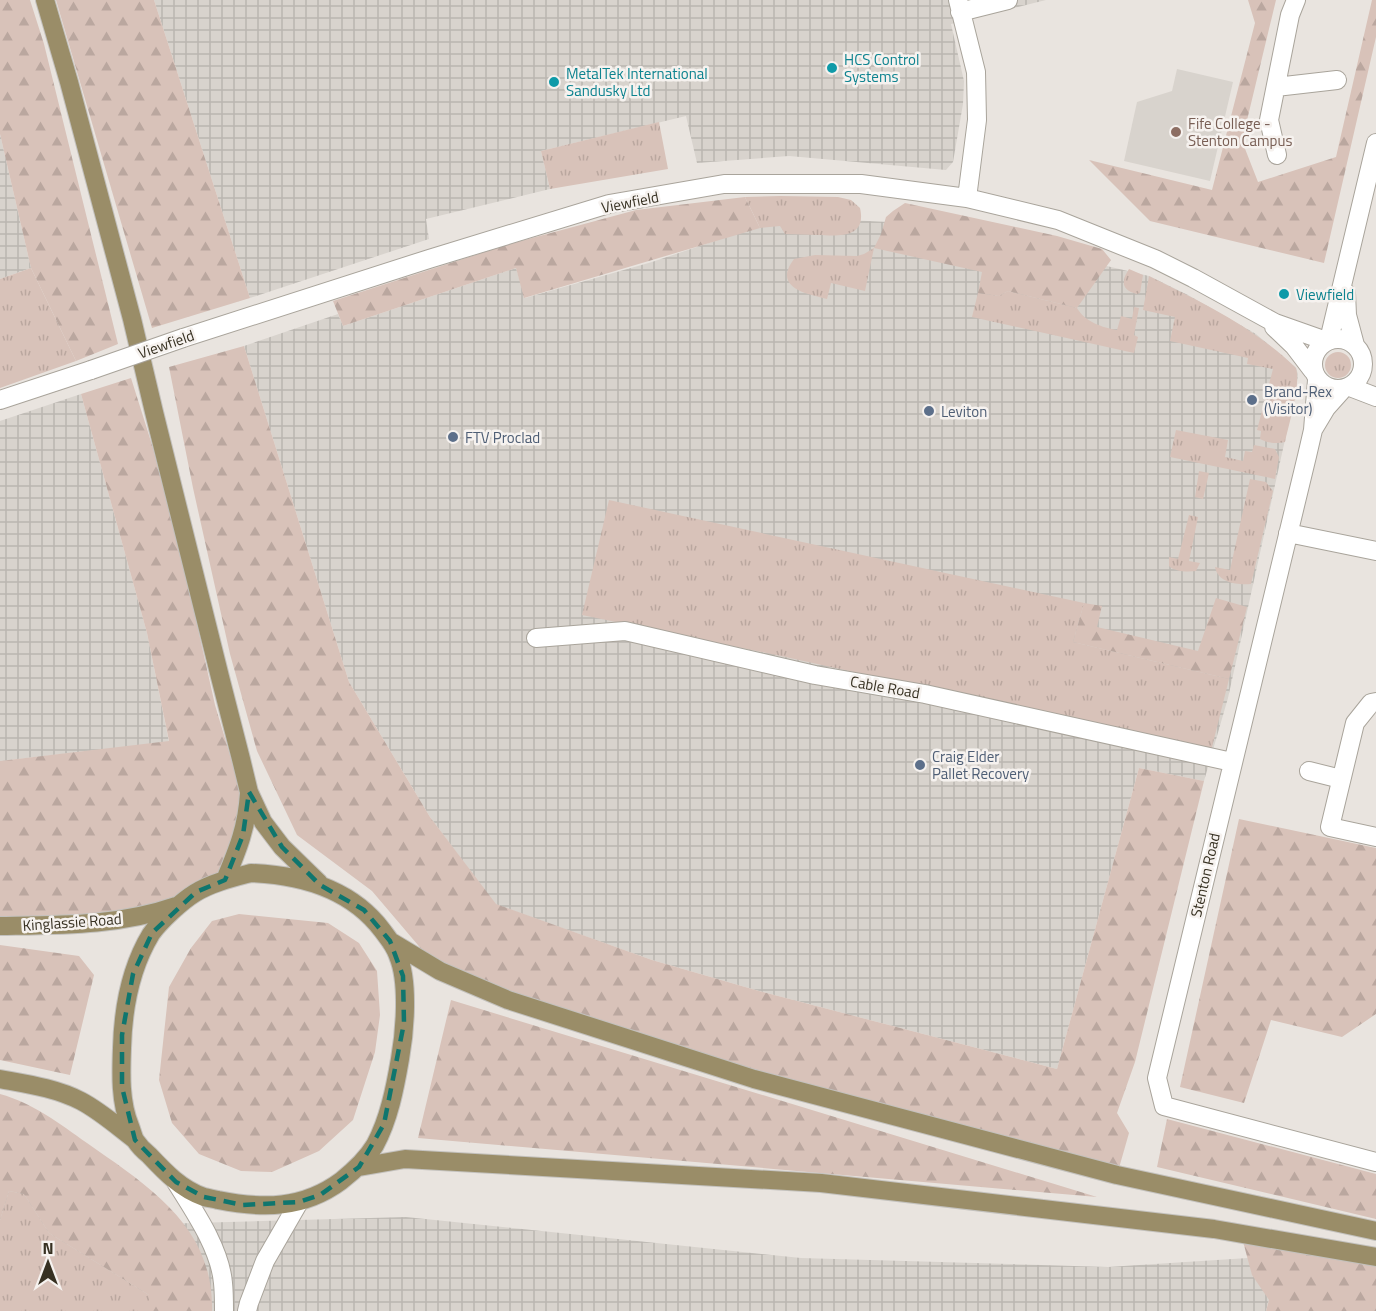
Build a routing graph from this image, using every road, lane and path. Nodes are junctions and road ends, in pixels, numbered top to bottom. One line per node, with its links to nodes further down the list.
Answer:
1 (45, 0): 27 (main road)
2 (1008, 0): 4 (street)
3 (1295, 1): 6 (street)
4 (959, 6): 9 (street)
5 (1337, 80): 6 (street)
6 (1276, 87): 8 (street)
7 (1376, 143): 10 (street)
8 (1277, 155)
9 (966, 198): 11 (street, Viewfield); 18 (street, Viewfield, bridge)
10 (1345, 275): 12 (street); 13 (street)
11 (1263, 317): 12 (street, Viewfield); 14 (street, Viewfield)
12 (1328, 341): 13 (street); 14 (street)
13 (1358, 350): 15 (street); 16 (street)
14 (1315, 375): 16 (street); 19 (street, Stenton Road)
15 (1376, 378)
16 (1346, 388): 17 (street); 19 (street, Stenton Road)
17 (1376, 397)
18 (0, 400)
19 (1312, 430): 20 (street, Stenton Road)
20 (1288, 533): 21 (street); 24 (street, Stenton Road)
21 (1376, 551)
22 (536, 638): 24 (street, Cable Road)
23 (1376, 702): 26 (street)
24 (1232, 762): 36 (street, Stenton Road)
25 (1309, 771): 26 (street)
26 (1341, 779): 28 (street)
27 (249, 792): 29 (main road); 30 (main road)
28 (1376, 837)
29 (225, 880): 30 (main road); 31 (main road)
30 (320, 885): 33 (main road)
31 (179, 905): 32 (main road, Kinglassie Road); 35 (main road)
32 (0, 926)
33 (390, 940): 37 (main road); 40 (main road)
34 (0, 1079): 35 (main road)
35 (135, 1140): 38 (main road)
36 (1376, 1162)
37 (359, 1167): 39 (main road); 41 (main road)
38 (176, 1182): 39 (main road); 42 (street)
39 (299, 1202): 43 (street)
40 (1376, 1232)
41 (1376, 1257)
42 (224, 1311)
43 (247, 1311)

